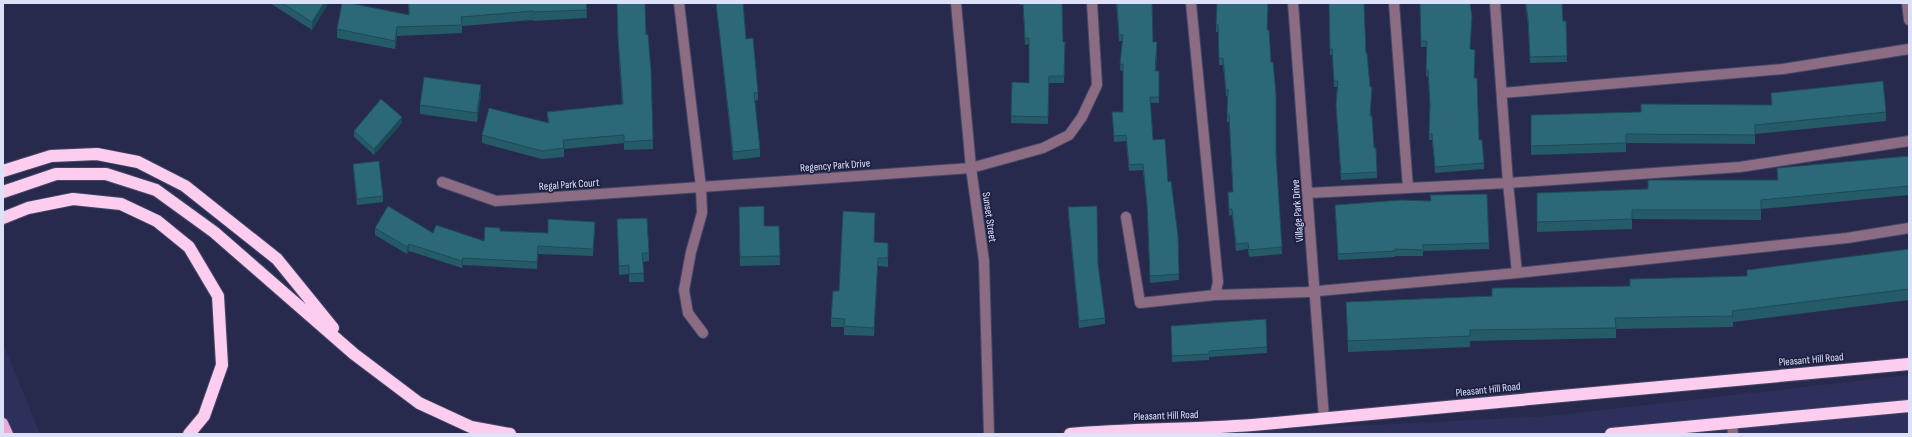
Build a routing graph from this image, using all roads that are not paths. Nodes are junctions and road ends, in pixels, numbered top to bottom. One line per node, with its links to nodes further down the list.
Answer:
1 (679, 3): 17 (street)
2 (956, 3): 13 (street, Sunset Street)
3 (1092, 3): 13 (street, Regency Park Drive)
4 (1191, 3): 26 (street)
5 (1293, 3): 20 (street, Village Park Drive)
6 (1394, 3): 18 (street)
7 (1495, 3): 11 (street)
8 (1907, 3): 9 (street)
9 (1909, 20)
10 (1909, 49): 11 (street)
11 (1502, 93): 16 (street)
12 (1909, 141): 16 (street)
13 (971, 168): 17 (street, Regency Park Drive); 37 (street, Sunset Street)
14 (3, 171): 28 (highway)
15 (442, 182): 17 (street, Regal Park Court)
16 (1508, 183): 18 (street); 24 (street)
17 (701, 187): 27 (street)
18 (1408, 188): 20 (street)
19 (3, 192): 28 (highway)
20 (1308, 193): 25 (street, Village Park Drive)
21 (3, 218): 35 (highway)
22 (1126, 218): 26 (street)
23 (1909, 228): 24 (street)
24 (1517, 273): 25 (street)
25 (1314, 291): 26 (street); 31 (street, Village Park Drive)
26 (1215, 295)
27 (703, 333)
28 (354, 354): 36 (highway)
29 (1909, 364): 31 (highway, Pleasant Hill Road)
30 (1909, 406): 33 (highway)
31 (1324, 418): 38 (highway, Pleasant Hill Road)
32 (3, 424): 34 (main road)
33 (1732, 429): 39 (highway)
34 (8, 434)
35 (189, 434)
36 (510, 434)
37 (989, 434)
38 (1070, 434)
39 (1611, 434)

